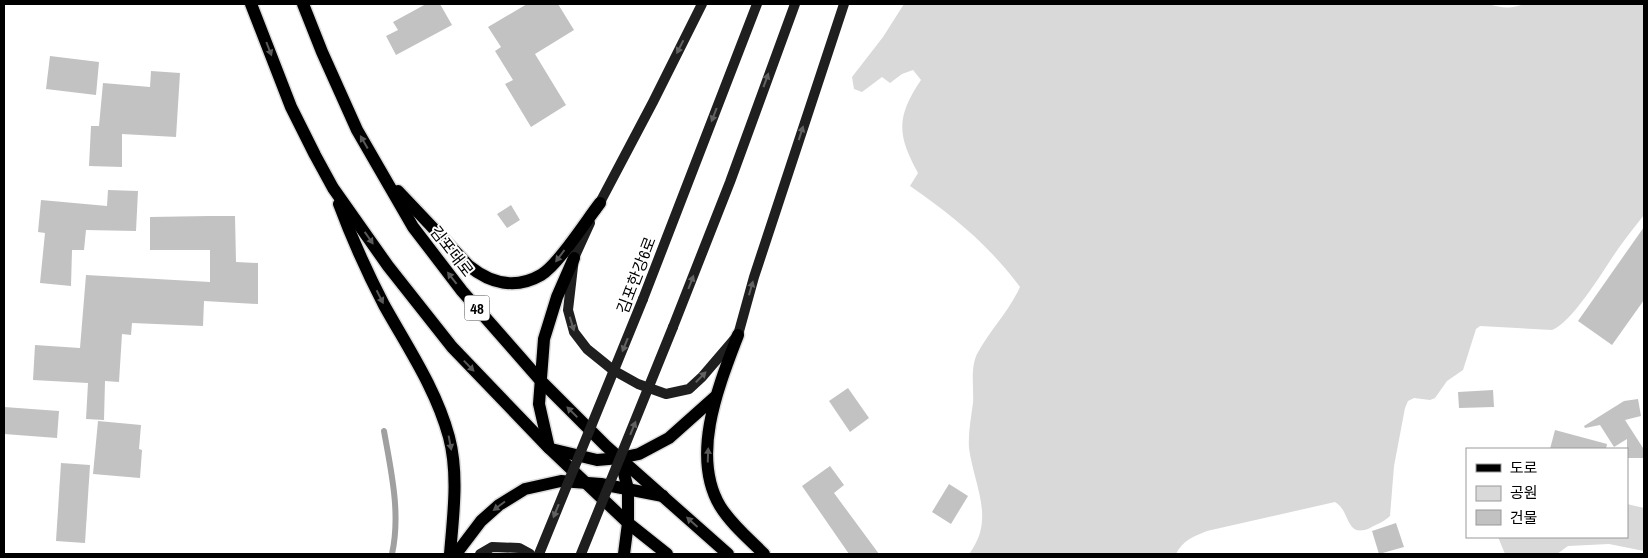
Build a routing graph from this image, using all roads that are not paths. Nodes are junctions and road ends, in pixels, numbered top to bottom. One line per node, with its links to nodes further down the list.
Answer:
1 (252, 4): 8 (main road, one-way to 8)
2 (304, 4): 7 (main road, 김포대로 / 48, one-way to 2)
3 (702, 4): 9 (street, one-way to 9)
4 (757, 4): 24 (street, 김포한강6로, one-way to 24, bridge)
5 (796, 4): 25 (street, one-way to 5, bridge)
6 (844, 4): 11 (street, one-way to 6)
7 (381, 172): 9 (main road, one-way to 7); 12 (main road, 김포대로 / 48, one-way to 7)
8 (333, 188): 14 (main road, one-way to 14); 20 (main road, one-way to 20)
9 (600, 203): 10 (street)
10 (574, 258): 11 (street, one-way to 11); 12 (main road)
11 (738, 334): 13 (main road)
12 (540, 381): 14 (main road); 15 (main road, 김포대로 / 48, one-way to 12)
13 (715, 398): 15 (main road); 29 (main road, one-way to 13)
14 (549, 448): 15 (main road); 16 (main road)
15 (620, 458): 17 (main road); 18 (main road, 김포대로 / 48)
16 (586, 483): 17 (main road); 19 (main road); 21 (main road, one-way to 21)
17 (628, 489): 18 (main road); 19 (main road)
18 (663, 496): 28 (main road, 김포대로 / 48, one-way to 18)
19 (628, 523): 26 (main road); 27 (main road)
20 (450, 554)
21 (456, 554)
22 (480, 554): 23 (street)
23 (530, 554)
24 (539, 554)
25 (581, 554)
26 (624, 554)
27 (667, 554)
28 (728, 554)
29 (764, 554)

